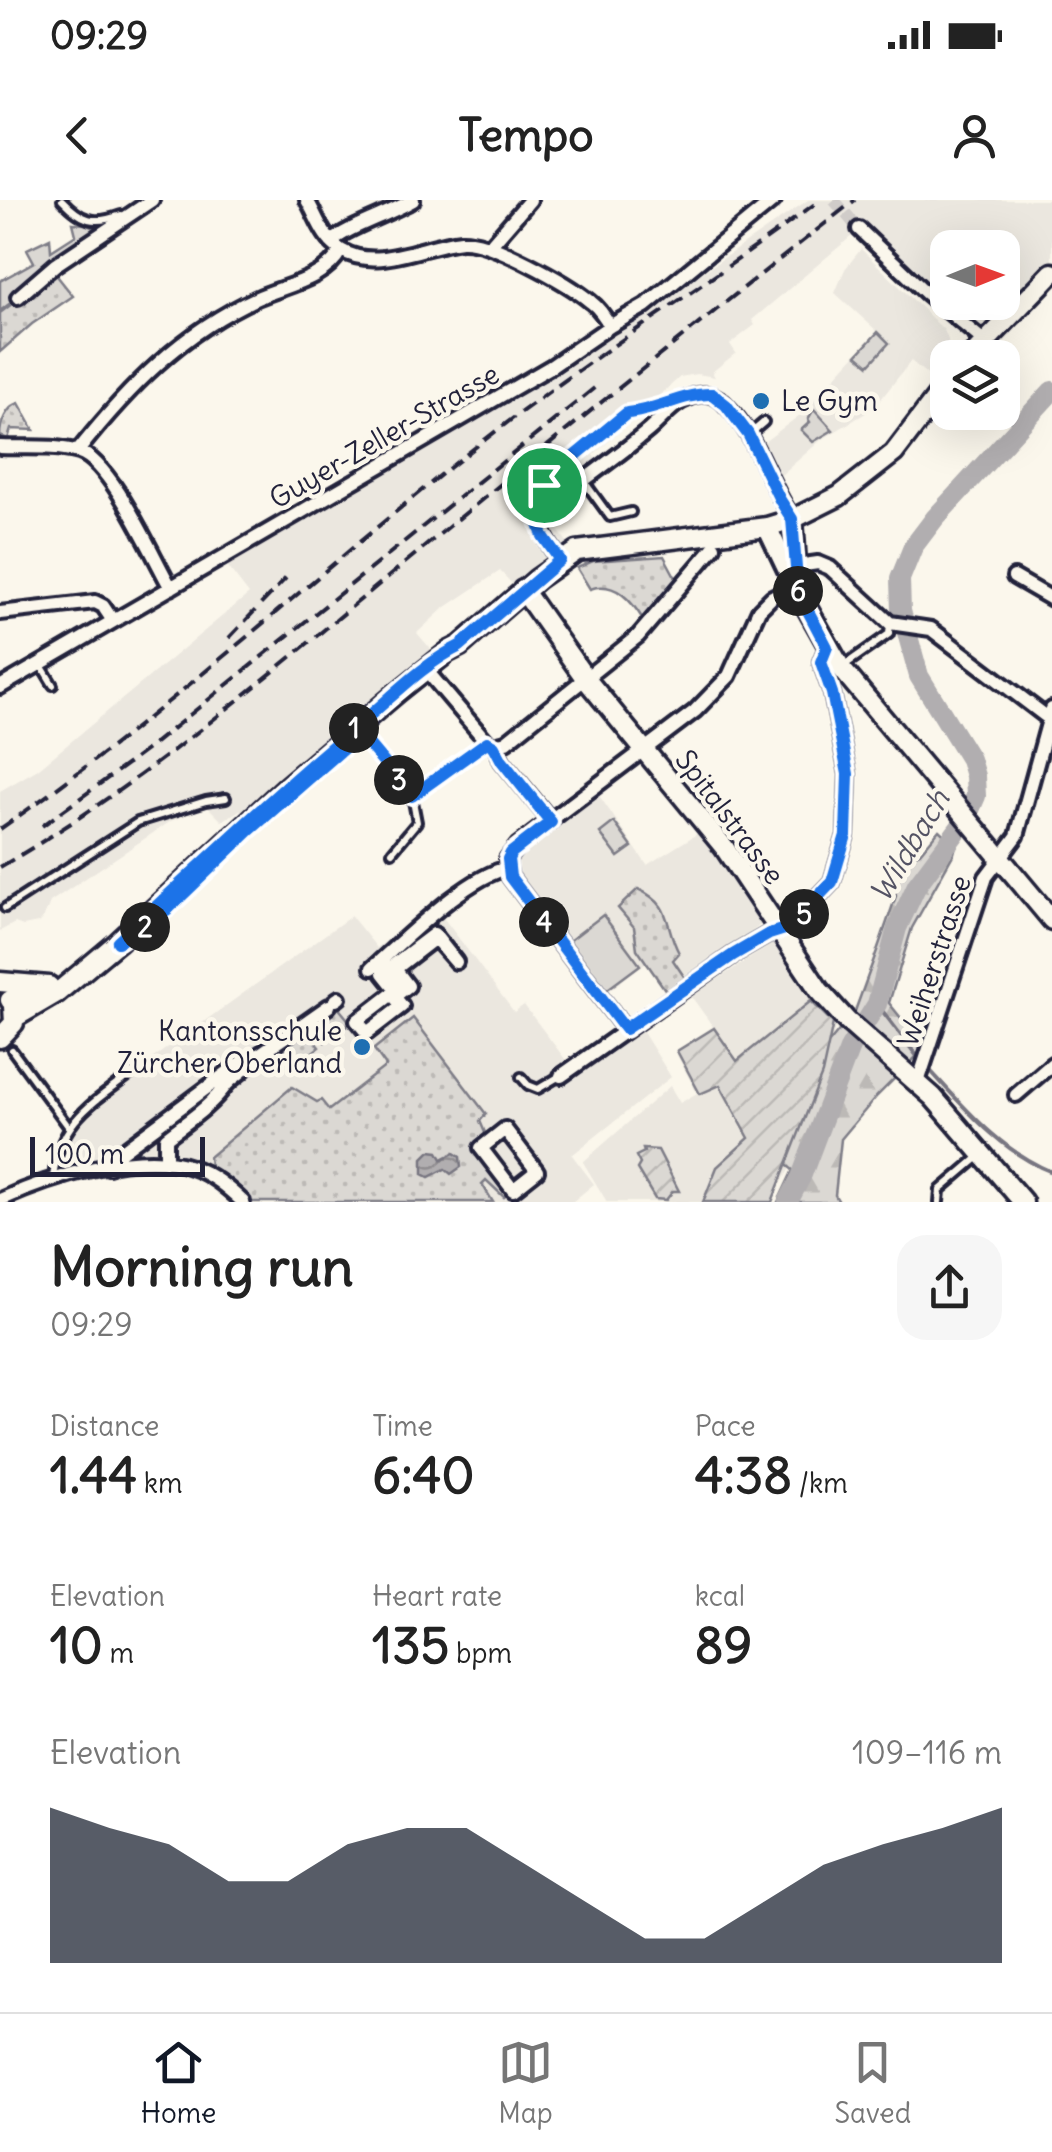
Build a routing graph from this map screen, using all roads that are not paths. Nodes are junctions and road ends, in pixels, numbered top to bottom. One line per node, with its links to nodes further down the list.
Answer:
1 (62, 200): 6 (lane)
2 (308, 200): 9 (street)
3 (413, 200): 9 (street)
4 (530, 200): 8 (street)
5 (774, 200): 12 (street, Guyer-Zeller-Strasse)
6 (148, 203): 11 (street)
7 (859, 229): 13 (street)
8 (491, 245): 9 (street); 12 (street)
9 (336, 246): 20 (street)
10 (1052, 273): 14 (main road)
11 (18, 297)
12 (610, 326): 30 (street, Guyer-Zeller-Strasse)
13 (983, 340)
14 (987, 340)
15 (680, 402): 18 (street); 21 (street); 24 (lane)
16 (930, 406): 23 (main road)
17 (764, 422): 18 (lane)
18 (748, 434): 23 (street)
19 (0, 447): 20 (street)
20 (78, 451): 30 (street)
21 (583, 480): 22 (lane); 24 (street)
22 (631, 512)
23 (792, 519): 25 (main road); 29 (main road)
24 (541, 525): 27 (street)
25 (767, 527): 27 (main road); 29 (main road)
26 (714, 547): 41 (street)
27 (560, 560): 31 (main road)
28 (1014, 577): 32 (street)
29 (796, 581): 35 (street); 37 (main road); 47 (street)
30 (171, 588): 34 (street, Guyer-Zeller-Strasse)
31 (523, 590): 36 (main road); 41 (main road, Spitalstrasse)
32 (1052, 599)
33 (0, 613): 34 (street)
34 (113, 622): 38 (street, Guyer-Zeller-Strasse)
35 (892, 623): 39 (lane); 44 (street)
36 (460, 646): 40 (main road); 57 (main road)
37 (827, 647): 39 (main road); 56 (street)
38 (40, 664): 42 (lane); 43 (street, Guyer-Zeller-Strasse)
39 (841, 668): 52 (main road)
40 (432, 677): 45 (main road); 46 (street)
41 (585, 678): 46 (street); 47 (main road, Spitalstrasse)
42 (52, 686)
43 (0, 687)
44 (1051, 716): 52 (street, Weiherstrasse)
45 (360, 734): 48 (lane); 57 (main road)
46 (491, 744): 48 (lane); 50 (street)
47 (643, 749): 50 (street); 56 (main road, Spitalstrasse)
48 (412, 796): 51 (lane)
49 (226, 798): 54 (lane)
50 (551, 822): 53 (street)
51 (392, 852)
52 (1001, 858): 55 (main road); 72 (street, Weiherstrasse)
53 (508, 868): 59 (street); 65 (street)
54 (5, 908)
55 (1052, 920)
56 (778, 932): 65 (street); 72 (main road, Spitalstrasse)
57 (118, 942): 60 (main road)
58 (455, 964): 58 (street)
59 (372, 968)
60 (70, 979): 62 (main road); 64 (main road)
61 (0, 982): 62 (main road)
62 (50, 986): 64 (main road)
63 (335, 1001): 67 (street)
64 (8, 1003): 66 (main road)
65 (625, 1029): 70 (street)
66 (6, 1044): 74 (lane)
67 (250, 1062): 76 (street); 77 (street)
68 (1052, 1064): 73 (street)
69 (135, 1070): 74 (lane)
70 (561, 1076): 71 (lane)
71 (521, 1077)
72 (920, 1078): 75 (main road, Spitalstrasse)
73 (1016, 1095)
74 (68, 1126): 79 (lane)
75 (982, 1154): 82 (lane); 83 (main road, Spitalstrasse)
76 (166, 1162): 77 (street); 81 (street)
77 (109, 1166): 79 (street)
78 (537, 1172): 78 (street)
79 (54, 1178): 80 (street)
80 (0, 1200)
81 (243, 1202)
82 (939, 1202)
83 (1023, 1202)

